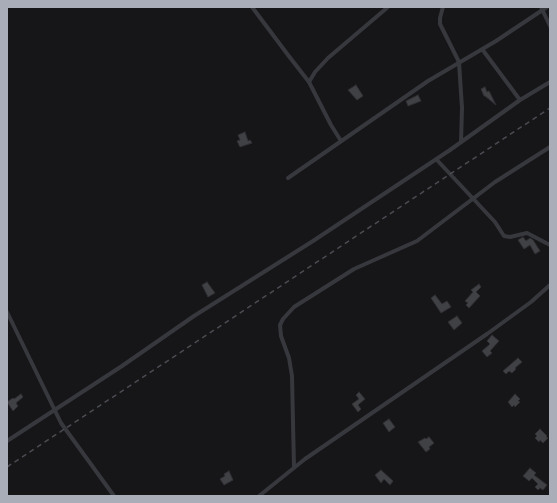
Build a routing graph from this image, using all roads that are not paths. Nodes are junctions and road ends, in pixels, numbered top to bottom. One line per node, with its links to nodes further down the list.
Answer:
1 (252, 7): 9 (street)
2 (388, 7): 9 (street)
3 (443, 7): 8 (street)
4 (547, 7): 5 (street)
5 (542, 8): 6 (street); 7 (street)
6 (550, 26)
7 (482, 49): 8 (street); 11 (street)
8 (459, 62): 12 (street); 13 (street)
9 (309, 82): 12 (street)
10 (550, 82): 11 (street)
11 (520, 100): 13 (street)
12 (341, 141): 16 (street)
13 (461, 142): 15 (street)
14 (550, 147): 17 (street)
15 (436, 159): 17 (street); 21 (street)
16 (288, 178)
17 (473, 198): 18 (street); 23 (street)
18 (550, 245)
19 (550, 285): 23 (street)
20 (7, 312): 21 (street)
21 (55, 411): 22 (street); 24 (street)
22 (7, 441)
23 (294, 468): 25 (street)
24 (114, 496)
25 (259, 496)

